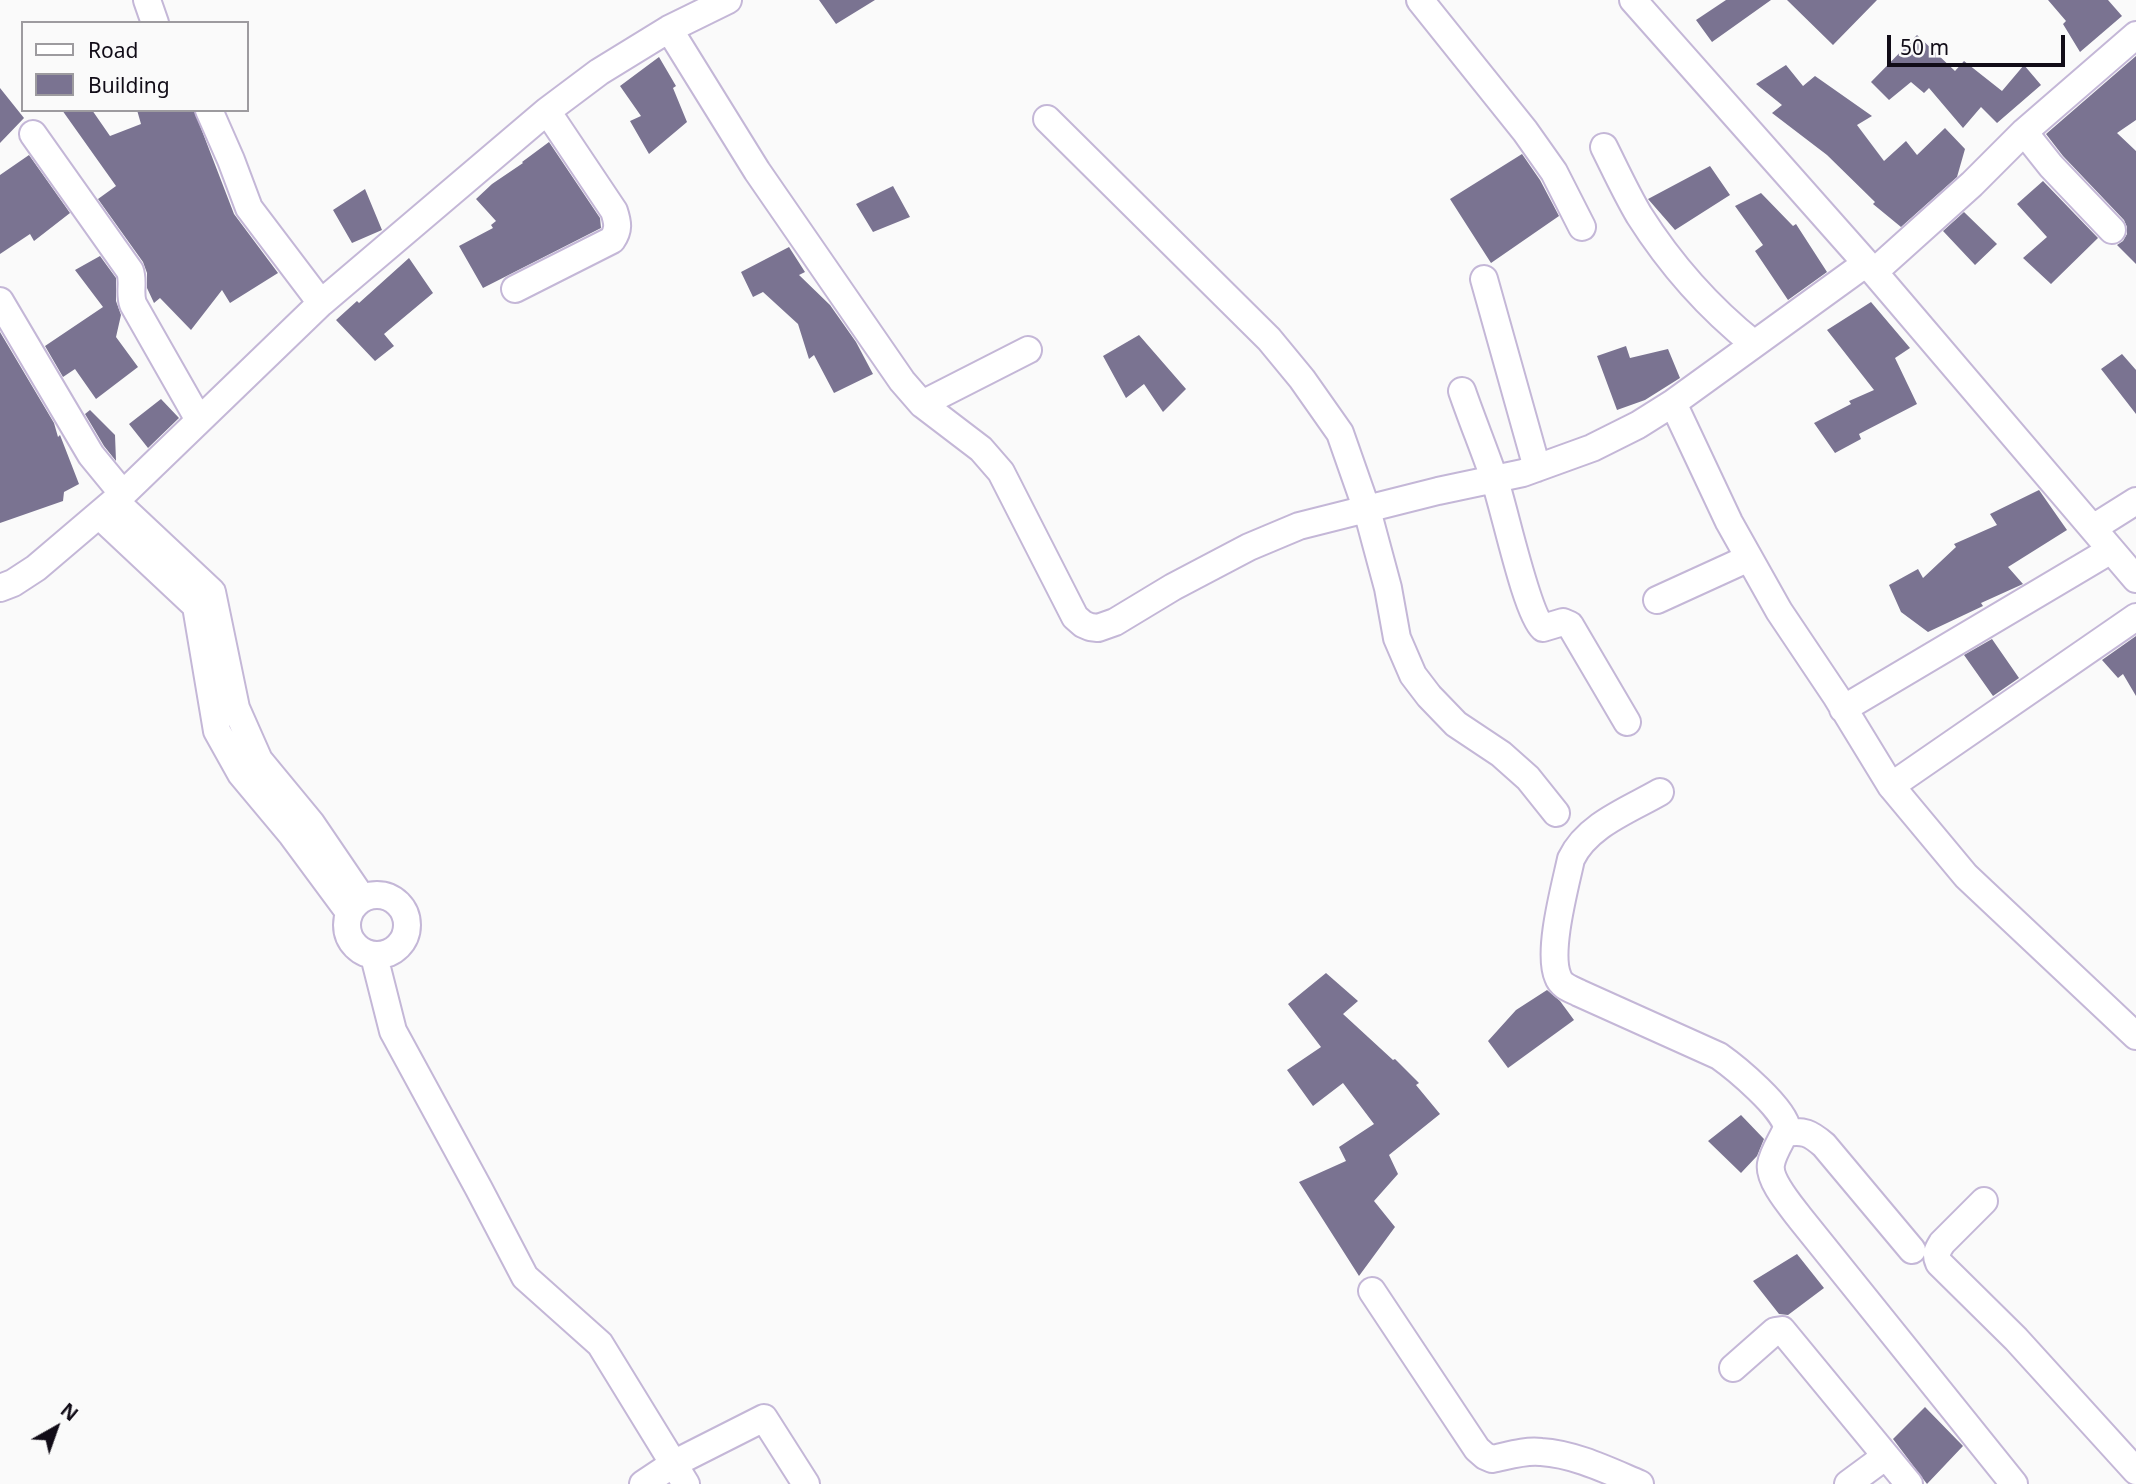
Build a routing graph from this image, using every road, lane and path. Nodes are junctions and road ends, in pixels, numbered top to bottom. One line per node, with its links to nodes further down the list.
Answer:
1 (147, 0): 5 (street)
2 (728, 0): 6 (street)
3 (1420, 0): 14 (street)
4 (1639, 2): 16 (street)
5 (154, 21)
6 (669, 29): 8 (street); 25 (street)
7 (2136, 36): 11 (street)
8 (547, 111): 18 (street); 20 (street)
9 (210, 112): 20 (street)
10 (1047, 119): 31 (street)
11 (2024, 132): 15 (street); 16 (street)
12 (33, 134): 26 (street)
13 (1604, 147): 21 (street)
14 (1582, 227)
15 (2112, 230)
16 (1869, 268): 21 (street); 32 (street)
17 (1484, 279): 27 (street)
18 (515, 289)
19 (0, 301): 30 (street)
20 (321, 303): 26 (street)
21 (1754, 344): 24 (street)
22 (1028, 350): 25 (street)
23 (1462, 391): 28 (street)
24 (1673, 403): 27 (street); 34 (street)
25 (922, 404): 31 (street)
26 (199, 420): 30 (street)
27 (1537, 468): 28 (street)
28 (1494, 480): 31 (street); 40 (street)
29 (2136, 501): 32 (street)
30 (113, 503): 36 (street); 44 (street)
31 (1367, 510): 43 (street)
32 (2092, 528): 33 (street)
33 (2111, 550): 35 (street); 39 (street)
34 (1749, 558): 37 (street); 39 (street)
35 (2136, 579)
36 (0, 588)
37 (1657, 600)
38 (2136, 617): 41 (street)
39 (1843, 709): 41 (street)
40 (1627, 722)
41 (1891, 786): 46 (street)
42 (1660, 792): 47 (street)
43 (1556, 813)
44 (355, 905): 45 (street); 45 (street)
45 (374, 956): 54 (street)
46 (2136, 1036)
47 (1785, 1133): 49 (street); 60 (street)
48 (1984, 1201): 53 (street)
49 (1912, 1250)
50 (1372, 1291): 57 (street)
51 (1733, 1368): 52 (street)
52 (1886, 1456): 58 (street); 59 (street)
53 (2136, 1471)
54 (679, 1474): 55 (street); 56 (street)
55 (643, 1484)
56 (806, 1484)
57 (1640, 1484)
58 (1848, 1484)
59 (1909, 1484)
60 (2014, 1484)

